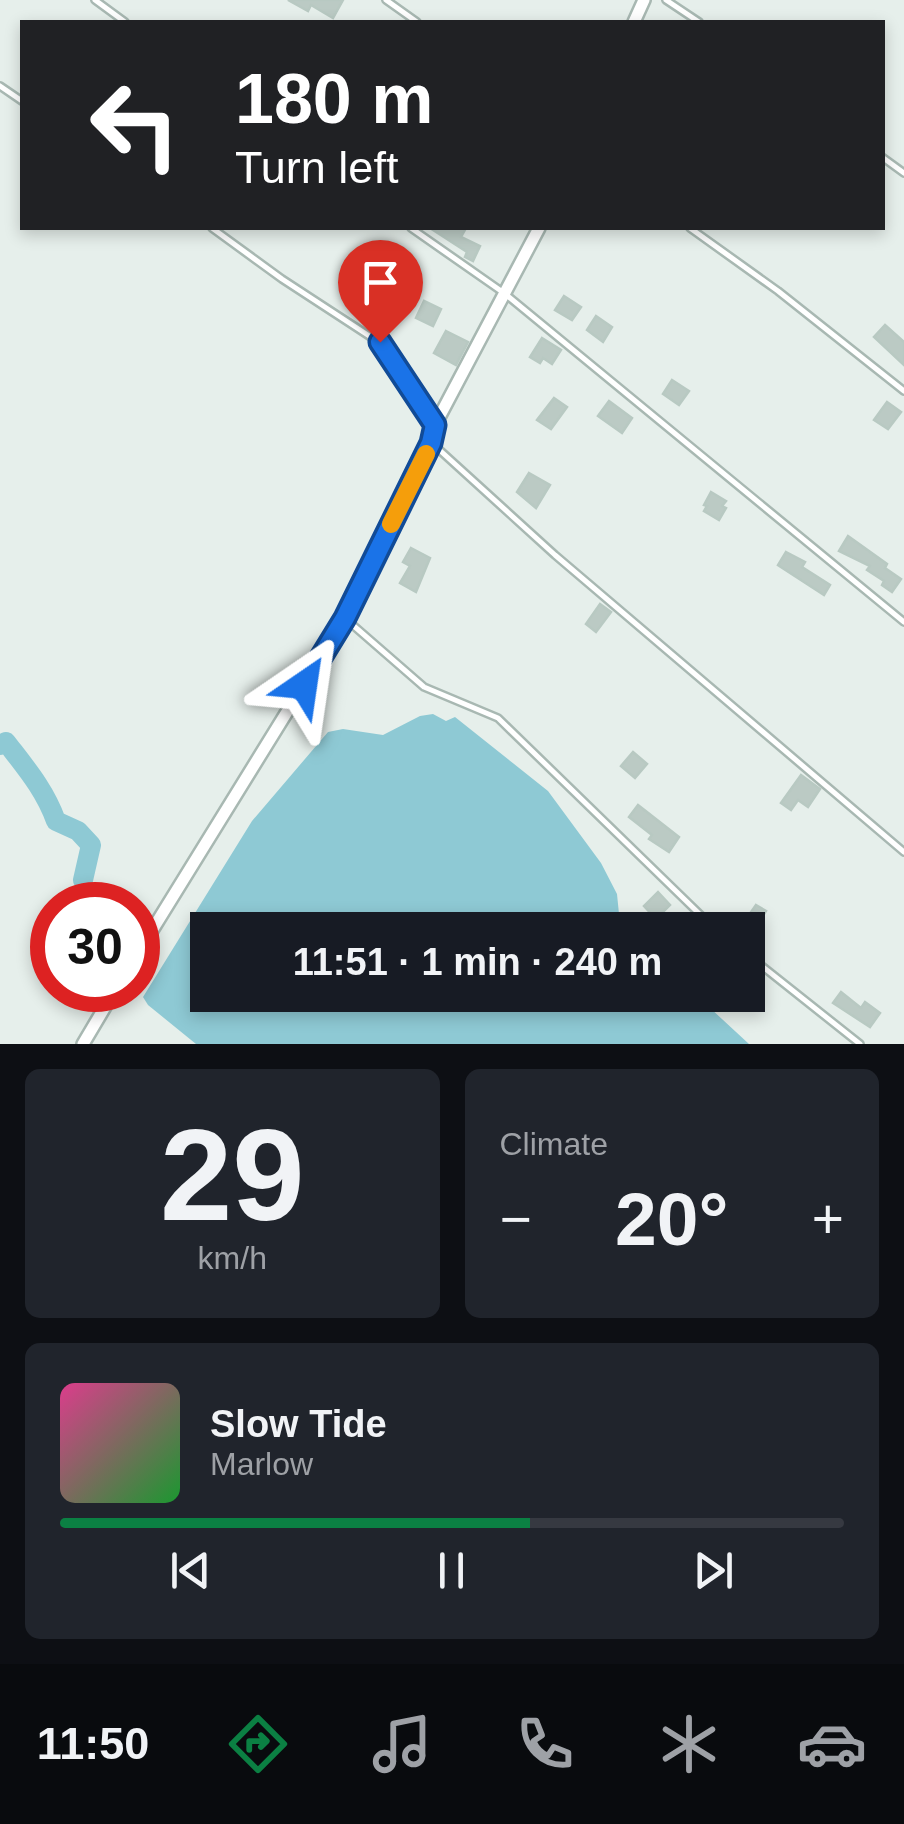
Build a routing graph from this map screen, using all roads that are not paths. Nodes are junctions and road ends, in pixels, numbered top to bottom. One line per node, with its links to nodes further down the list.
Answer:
1 (95, 0): 4 (lane)
2 (386, 0): 5 (lane)
3 (666, 0): 6 (lane)
4 (122, 20)
5 (414, 20)
6 (696, 20)
7 (215, 230): 13 (lane)
8 (414, 230): 11 (lane)
9 (538, 230): 11 (street)
10 (693, 230): 12 (lane)
11 (504, 294): 13 (street); 16 (lane)
12 (904, 391)
13 (435, 425): 14 (lane)
14 (431, 443): 15 (street); 17 (lane)
15 (345, 618): 18 (lane); 19 (street)
16 (904, 622)
17 (904, 852)
18 (697, 912)
19 (160, 917)
20 (765, 969): 23 (lane)
21 (102, 1012): 22 (street)
22 (83, 1044)
23 (860, 1044)

